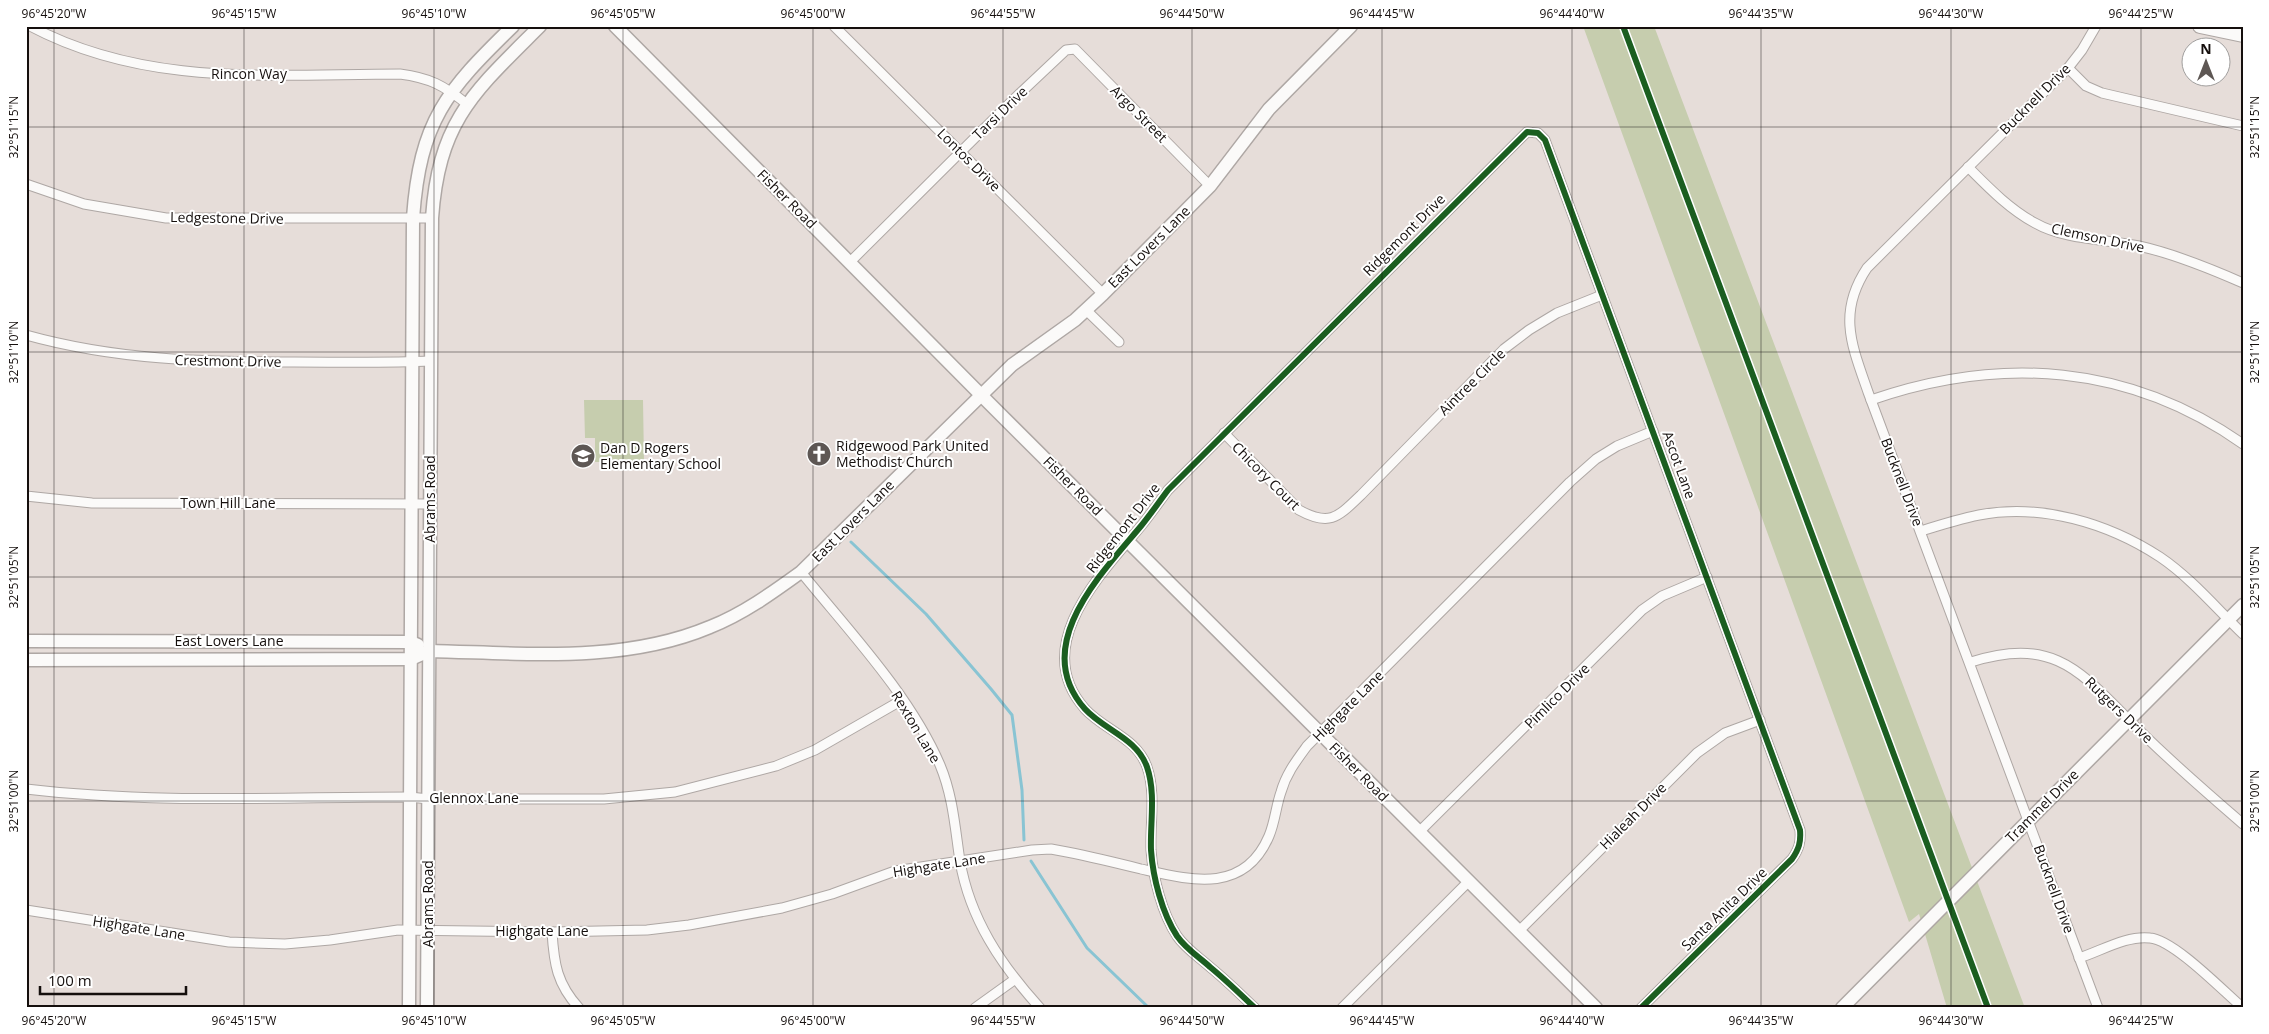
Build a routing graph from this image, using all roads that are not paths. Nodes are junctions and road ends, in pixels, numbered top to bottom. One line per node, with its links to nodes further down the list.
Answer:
1 (30, 26): 12 (street, Rincon Way)
2 (513, 26): 12 (street, Abrams Road)
3 (540, 26): 13 (street, Abrams Road)
4 (615, 26): 24 (street, Fisher Road)
5 (834, 26): 17 (street, Lontos Drive)
6 (1351, 26): 21 (street, East Lovers Lane)
7 (2096, 26): 11 (street, Bucknell Drive)
8 (2200, 26): 9 (main road)
9 (2243, 35)
10 (1066, 50): 17 (street, Tarsi Drive); 21 (street, Argo Street)
11 (2068, 68): 14 (street); 19 (street, Bucknell Drive)
12 (451, 91): 13 (street, Rincon Way); 16 (street, Abrams Road)
13 (467, 104): 18 (street, Abrams Road)
14 (2243, 126)
15 (1527, 132): 27 (street, Ascot Lane); 36 (street, Ridgemont Drive)
16 (422, 152): 18 (street); 22 (street, Abrams Road)
17 (961, 152): 24 (street, Tarsi Drive); 26 (street, Lontos Drive)
18 (441, 159): 23 (street, Abrams Road)
19 (1968, 166): 25 (street, Clemson Drive); 34 (street, Bucknell Drive)
20 (26, 184): 22 (street, Ledgestone Drive)
21 (1210, 186): 26 (street, East Lovers Lane)
22 (413, 218): 23 (street, Ledgestone Drive); 32 (street, Abrams Road)
23 (432, 218): 31 (street, Abrams Road)
24 (850, 262): 33 (street, Fisher Road)
25 (2243, 283)
26 (1103, 294): 28 (street, East Lovers Lane)
27 (1602, 295): 35 (street, Ascot Lane); 38 (street, Aintree Circle)
28 (1086, 310): 30 (street); 33 (street, East Lovers Lane)
29 (26, 335): 32 (street, Crestmont Drive)
30 (1119, 342)
31 (431, 361): 32 (street, Crestmont Drive); 41 (street, Abrams Road)
32 (412, 362): 40 (street, Abrams Road)
33 (981, 394): 43 (street, Fisher Road); 44 (street, East Lovers Lane)
34 (1872, 400): 37 (street); 42 (street, Bucknell Drive)
35 (1653, 431): 45 (street, Ascot Lane); 60 (street, Highgate Lane)
36 (1224, 433): 38 (street, Chicory Court); 43 (street, Ridgemont Drive)
37 (2243, 444)
38 (1361, 495)
39 (26, 496): 40 (street, Town Hill Lane)
40 (412, 503): 41 (street, Town Hill Lane); 51 (street, Abrams Road)
41 (430, 504): 52 (street, Abrams Road)
42 (1921, 531): 47 (street); 56 (street, Bucknell Drive)
43 (1127, 541): 60 (street, Fisher Road); 69 (street, Ridgemont Drive)
44 (801, 572): 52 (street, East Lovers Lane); 57 (street, Rexton Lane)
45 (1707, 578): 59 (street, Ascot Lane); 67 (street, Pimlico Drive)
46 (2243, 605): 47 (street, Trammel Drive)
47 (2229, 620): 48 (street); 58 (street, Trammel Drive)
48 (2243, 634)
49 (26, 641): 50 (street, East Lovers Lane)
50 (119, 641): 51 (street, East Lovers Lane); 54 (street)
51 (411, 642): 52 (street, East Lovers Lane); 55 (street, Abrams Road)
52 (429, 651): 55 (street, East Lovers Lane); 63 (street, Abrams Road)
53 (26, 660): 54 (street, East Lovers Lane)
54 (120, 660): 55 (street, East Lovers Lane)
55 (411, 660): 62 (street, Abrams Road)
56 (1970, 662): 58 (street, Rutgers Drive); 65 (street, Bucknell Drive)
57 (902, 700): 63 (street, Glennox Lane); 68 (street, Rexton Lane)
58 (2128, 719): 65 (street, Trammel Drive); 66 (street, Rutgers Drive)
59 (1760, 720): 64 (street, Ascot Lane); 74 (street, Hialeah Drive)
60 (1321, 733): 67 (street, Fisher Road); 69 (street, Highgate Lane)
61 (26, 789): 62 (street, Glennox Lane)
62 (410, 796): 63 (street, Glennox Lane); 72 (street, Abrams Road)
63 (428, 799): 73 (street, Abrams Road)
64 (1797, 818): 86 (street, Santa Anita Drive)
65 (2029, 820): 76 (street, Bucknell Drive); 87 (street, Trammel Drive)
66 (2243, 824)
67 (1420, 832): 70 (street, Fisher Road)
68 (960, 862): 69 (street, Highgate Lane); 75 (street, Highgate Lane); 77 (street, Rexton Lane)
69 (1155, 872): 84 (street, Ridgemont Drive)
70 (1470, 881): 74 (street, Fisher Road); 85 (street)
71 (26, 910): 72 (street, Highgate Lane)
72 (409, 930): 73 (street, Highgate Lane); 79 (street, Abrams Road)
73 (428, 930): 75 (street, Highgate Lane); 80 (street, Abrams Road)
74 (1519, 931): 78 (street, Fisher Road)
75 (552, 932): 81 (street)
76 (2080, 958): 88 (street, Bucknell Drive); 89 (street)
77 (1014, 980): 82 (street); 83 (street, Rexton Lane)
78 (1590, 1006)
79 (409, 1008)
80 (427, 1008)
81 (579, 1008)
82 (975, 1008)
83 (1040, 1008)
84 (1255, 1008)
85 (1342, 1008)
86 (1641, 1008)
87 (1842, 1008)
88 (2098, 1008)
89 (2243, 1008)

